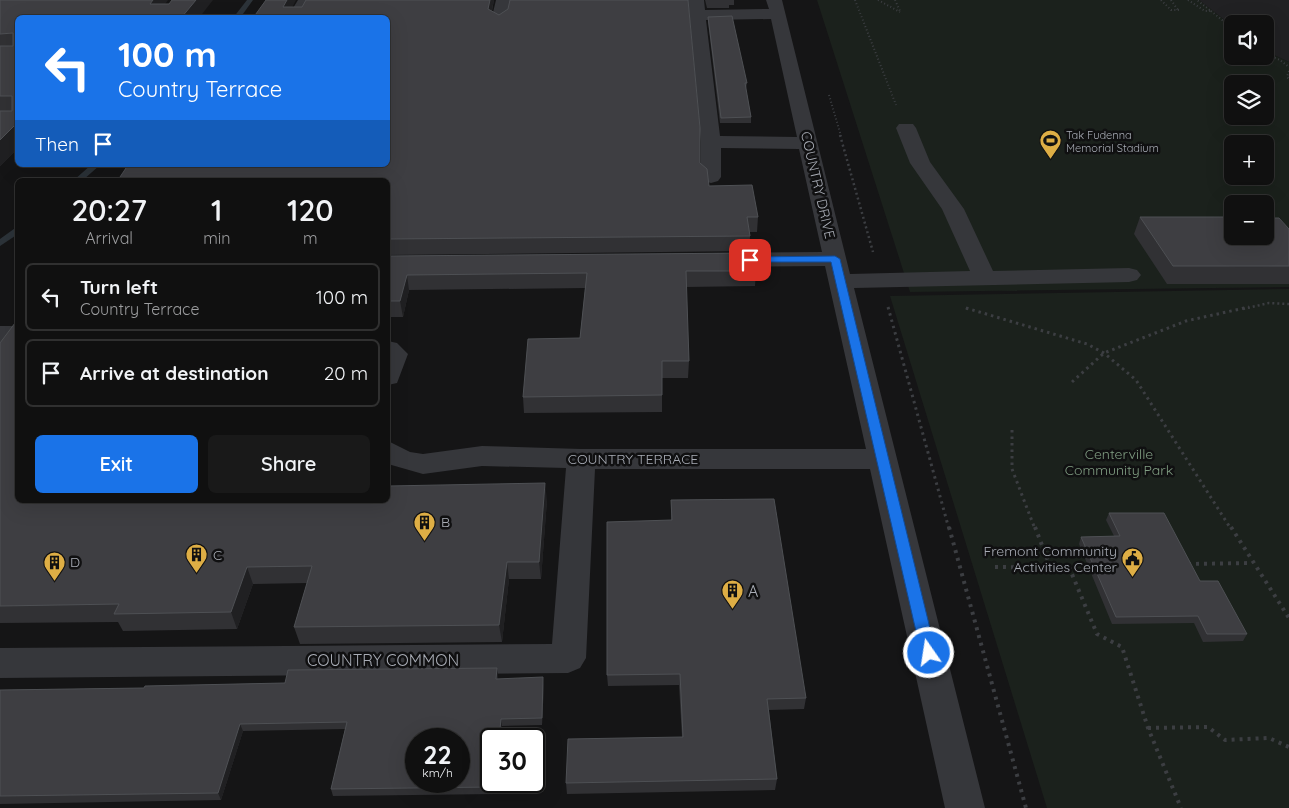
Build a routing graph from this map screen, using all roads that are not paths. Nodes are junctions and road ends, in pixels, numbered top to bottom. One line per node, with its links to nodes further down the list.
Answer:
1 (306, 0): 5 (street)
2 (504, 0): 6 (street)
3 (696, 7): 4 (street); 8 (street)
4 (776, 7): 9 (street, COUNTRY DRIVE)
5 (297, 15)
6 (499, 21)
7 (906, 128): 14 (street)
8 (711, 142): 9 (street); 10 (street)
9 (808, 143): 12 (street, COUNTRY DRIVE)
10 (711, 177)
11 (691, 260): 12 (street)
12 (838, 270): 14 (street); 20 (street, COUNTRY DRIVE)
13 (1129, 275): 14 (street)
14 (985, 278)
15 (0, 334): 16 (street)
16 (15, 334)
17 (390, 350): 18 (street)
18 (390, 371)
19 (390, 452): 21 (street, COUNTRY TERRACE)
20 (883, 459): 21 (street, COUNTRY TERRACE); 23 (street, COUNTRY DRIVE)
21 (581, 460): 22 (street, COUNTRY COMMON)
22 (0, 663)
23 (965, 808)

